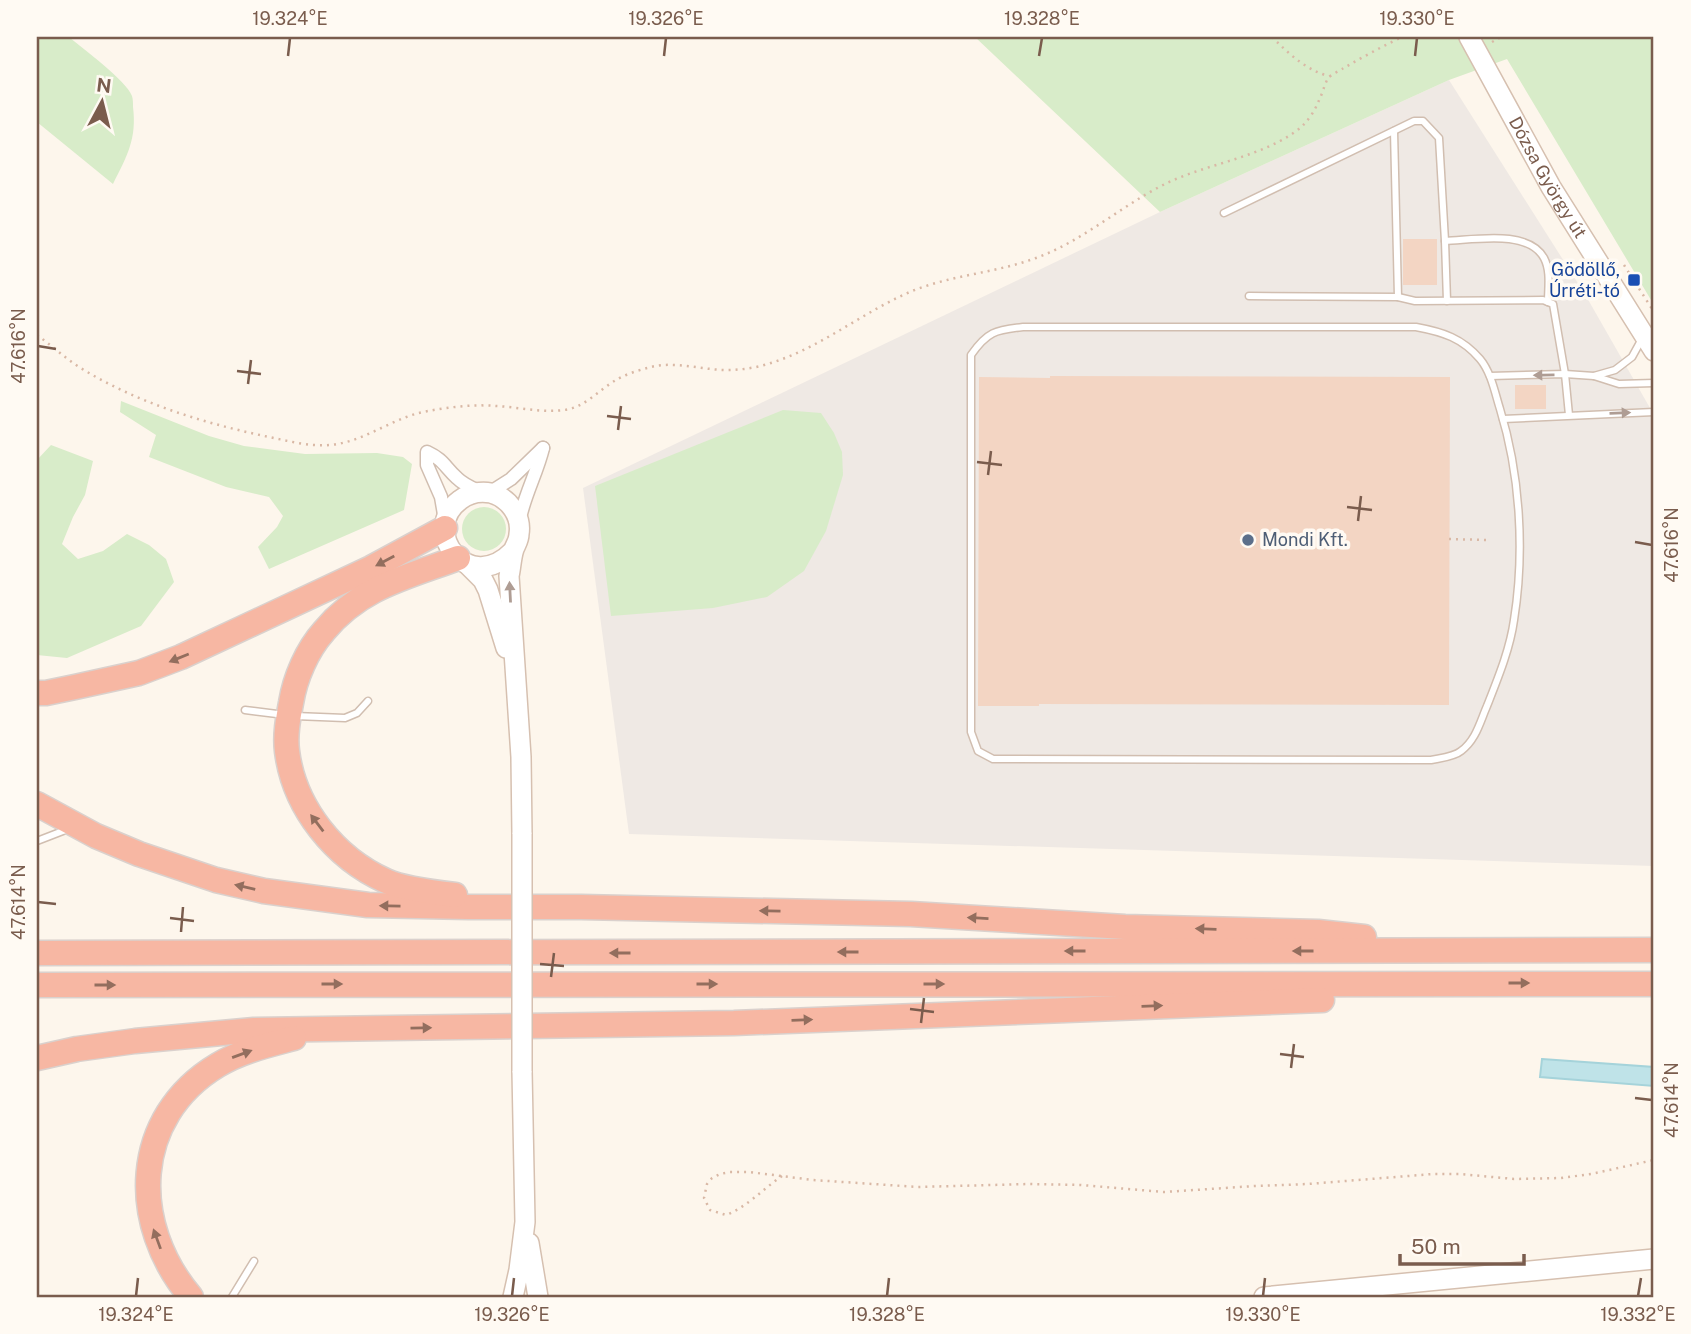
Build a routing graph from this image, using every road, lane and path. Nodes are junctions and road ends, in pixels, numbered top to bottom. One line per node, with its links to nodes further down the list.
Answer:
1 (1272, 37): 4 (path)
2 (1402, 37): 4 (path)
3 (1469, 37): 15 (street, Dózsa György út)
4 (1329, 76): 14 (path)
5 (1394, 131): 6 (lane); 7 (lane); 10 (lane)
6 (1224, 213)
7 (1446, 241): 11 (lane); 12 (lane)
8 (1624, 265): 13 (path)
9 (1250, 296): 10 (lane)
10 (1398, 297): 11 (lane)
11 (1447, 301): 12 (lane)
12 (1548, 302): 16 (lane)
13 (1654, 312)
14 (37, 335)
15 (1649, 344): 18 (lane)
16 (1565, 374): 17 (lane, one-way to 17); 18 (lane); 21 (lane)
17 (1490, 376): 22 (lane); 22 (lane)
18 (1594, 376): 19 (lane)
19 (1654, 383)
20 (1653, 410): 21 (lane, one-way to 20)
21 (1569, 415): 22 (lane)
22 (1503, 419)
23 (485, 492): 24 (street); 24 (street); 25 (street); 25 (street)
24 (519, 522): 28 (street)
25 (445, 525): 29 (street); 31 (highway, one-way to 31)
26 (1449, 539): 27 (path)
27 (1486, 540)
28 (513, 551): 29 (street); 30 (street, one-way to 28)
29 (463, 561): 30 (street); 34 (highway)
30 (515, 683): 49 (street, bridge)
31 (37, 692)
32 (368, 701): 34 (lane)
33 (245, 710): 34 (lane)
34 (288, 715): 38 (highway, one-way to 34)
35 (37, 804): 36 (highway)
36 (76, 826): 37 (lane); 38 (highway, one-way to 36)
37 (37, 841)
38 (581, 906): 39 (highway, one-way to 38)
39 (1493, 950): 40 (highway); 41 (highway, one-way to 41)
40 (1654, 950)
41 (37, 953)
42 (1451, 983): 43 (highway, one-way to 43); 44 (highway, one-way to 42); 45 (highway, one-way to 42)
43 (1654, 984)
44 (37, 985)
45 (328, 1029): 46 (highway); 52 (highway, one-way to 45)
46 (37, 1058)
47 (1654, 1160): 48 (path)
48 (782, 1176): 48 (path)
49 (525, 1222): 54 (street); 55 (street)
50 (1654, 1259): 56 (street)
51 (254, 1261): 53 (lane)
52 (191, 1297)
53 (232, 1297)
54 (513, 1297)
55 (538, 1297)
56 (1264, 1297)

